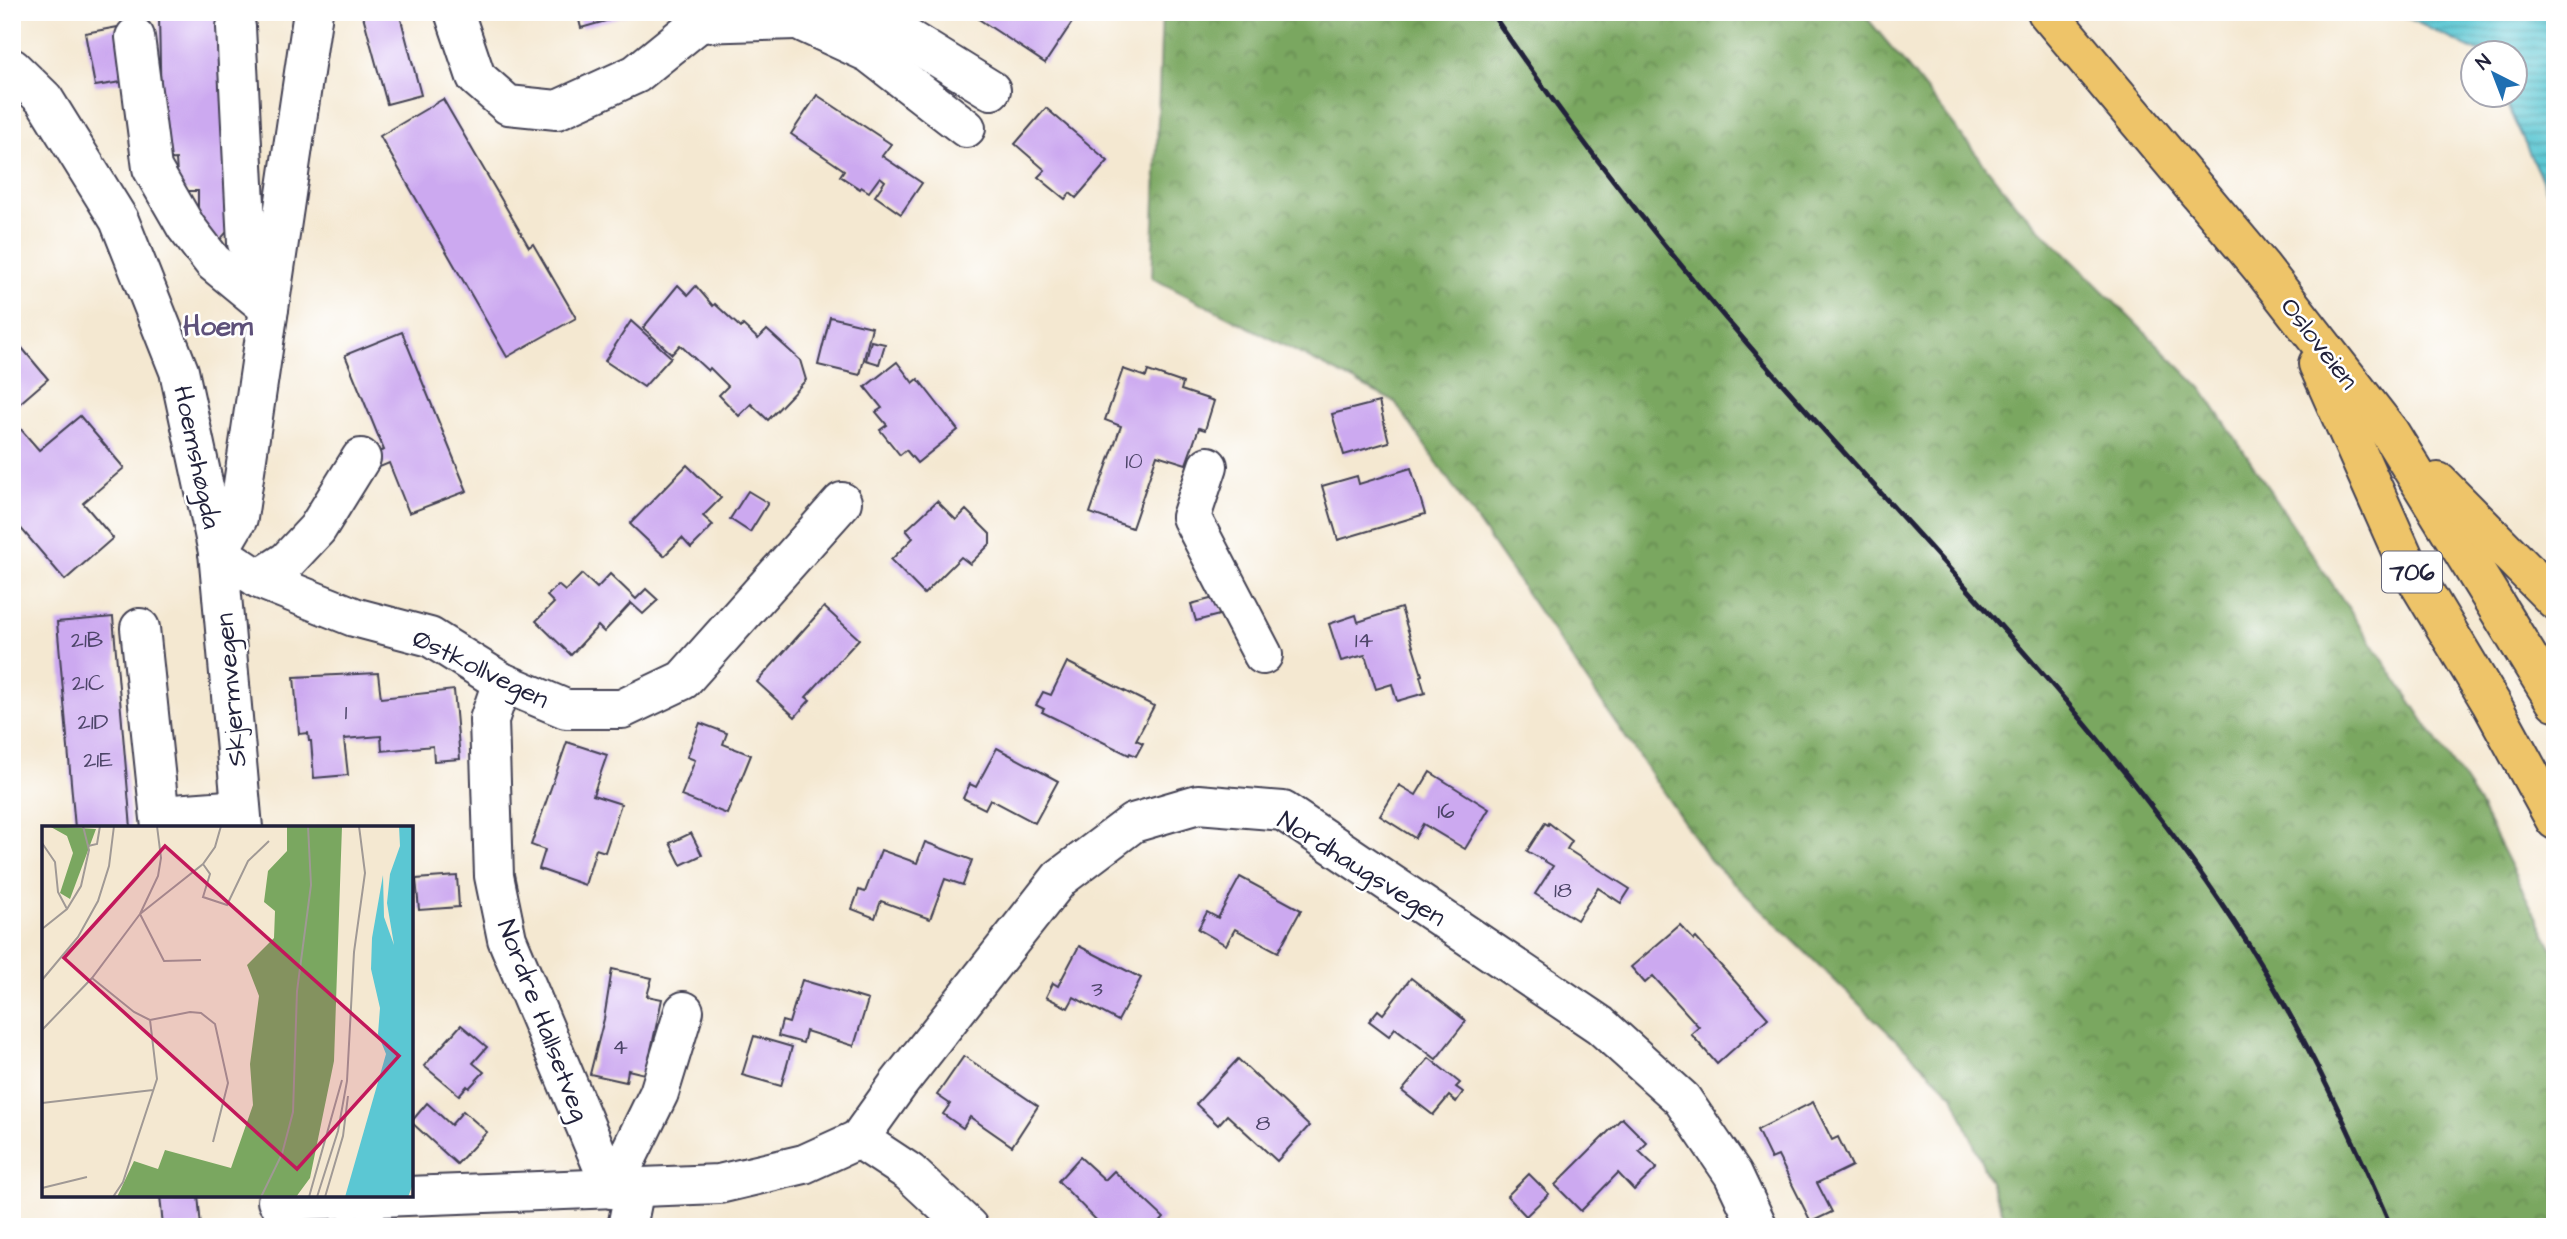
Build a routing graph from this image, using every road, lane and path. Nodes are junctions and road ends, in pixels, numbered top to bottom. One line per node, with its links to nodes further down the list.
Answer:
1 (313, 12): 11 (street, Hoemshøgda)
2 (454, 12): 4 (street)
3 (2047, 12): 12 (highway, Osloveien / 706)
4 (698, 18): 5 (street)
5 (796, 20): 9 (street); 10 (street)
6 (236, 27): 11 (street)
7 (135, 37): 11 (street)
8 (15, 75): 17 (street, Hoemshøgda)
9 (991, 90)
10 (966, 128)
11 (272, 290): 17 (street, Hoemshøgda)
12 (2295, 311): 13 (highway, Osloveien / 706); 25 (highway, 706)
13 (2389, 433): 19 (highway, 706); 23 (highway, Osloveien / 706)
14 (361, 458): 18 (street)
15 (1208, 466): 21 (street)
16 (842, 502): 22 (street, Østkollvegen)
17 (218, 552): 18 (street, Østkollvegen); 24 (street, Skjermvegen)
18 (259, 579): 22 (street, Østkollvegen)
19 (2555, 600)
20 (140, 628): 26 (street)
21 (1263, 655)
22 (502, 682): 29 (street, Nordre Hallsetveg)
23 (2555, 701)
24 (242, 818): 26 (street)
25 (2555, 820)
26 (161, 821)
27 (684, 1011): 29 (street)
28 (859, 1139): 29 (street); 32 (street); 33 (street, Nordhaugsvegen)
29 (623, 1189): 30 (street); 31 (street)
30 (277, 1208)
31 (627, 1227)
32 (968, 1227)
33 (1758, 1227)

